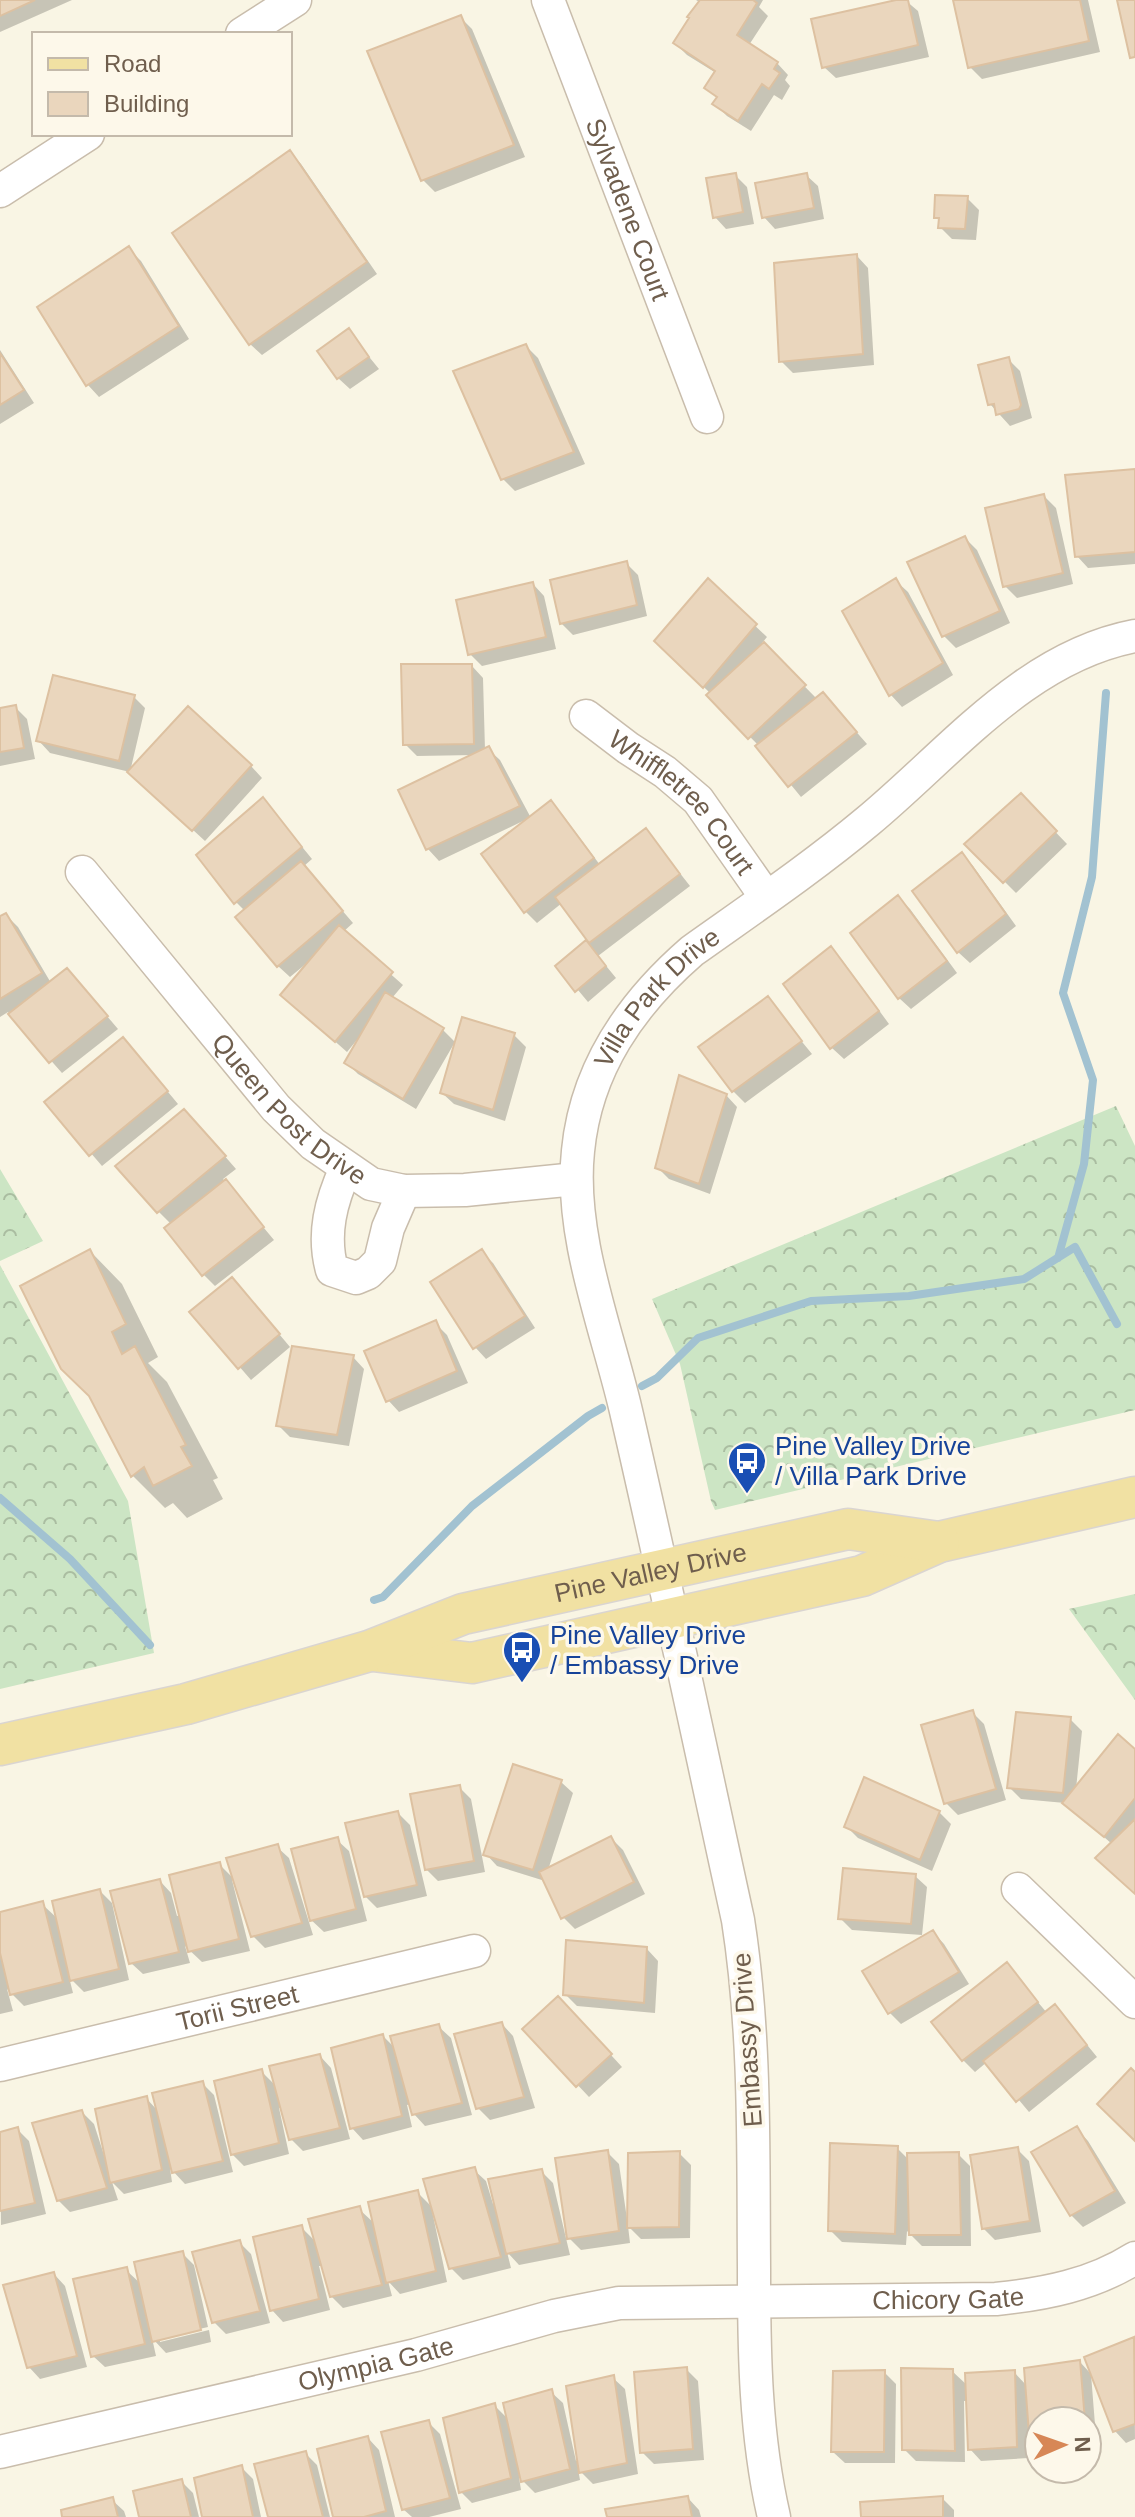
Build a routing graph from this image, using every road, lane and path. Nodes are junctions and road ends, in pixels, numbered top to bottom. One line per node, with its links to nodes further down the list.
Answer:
1 (295, 0): 3 (street)
2 (548, 0): 6 (street, Sylvadene Court)
3 (245, 32)
4 (85, 136): 5 (street)
5 (0, 191)
6 (707, 417)
7 (1135, 636): 10 (street, Villa Park Drive)
8 (586, 716): 10 (street, Whiffletree Court)
9 (82, 872): 11 (street, Queen Post Drive)
10 (766, 897): 12 (street, Villa Park Drive)
11 (346, 1168): 13 (street, Queen Post Drive); 13 (street)
12 (576, 1179): 13 (street, Queen Post Drive); 16 (street, Villa Park Drive)
13 (404, 1191)
14 (1135, 1497): 15 (main road, Pine Valley Drive)
15 (939, 1542): 16 (main road, Pine Valley Drive); 17 (main road, Pine Valley Drive)
16 (660, 1571): 17 (street, Embassy Drive); 18 (main road, Pine Valley Drive)
17 (671, 1618): 18 (main road, Pine Valley Drive); 25 (street, Embassy Drive)
18 (369, 1651): 19 (main road, Pine Valley Drive)
19 (0, 1745)
20 (1018, 1889): 22 (street)
21 (474, 1951): 23 (street, Torii Street)
22 (1135, 2002)
23 (0, 2065)
24 (1135, 2258): 25 (street, Chicory Gate)
25 (754, 2301): 26 (street, Olympia Gate); 27 (street, Embassy Drive)
26 (0, 2452)
27 (774, 2517)

